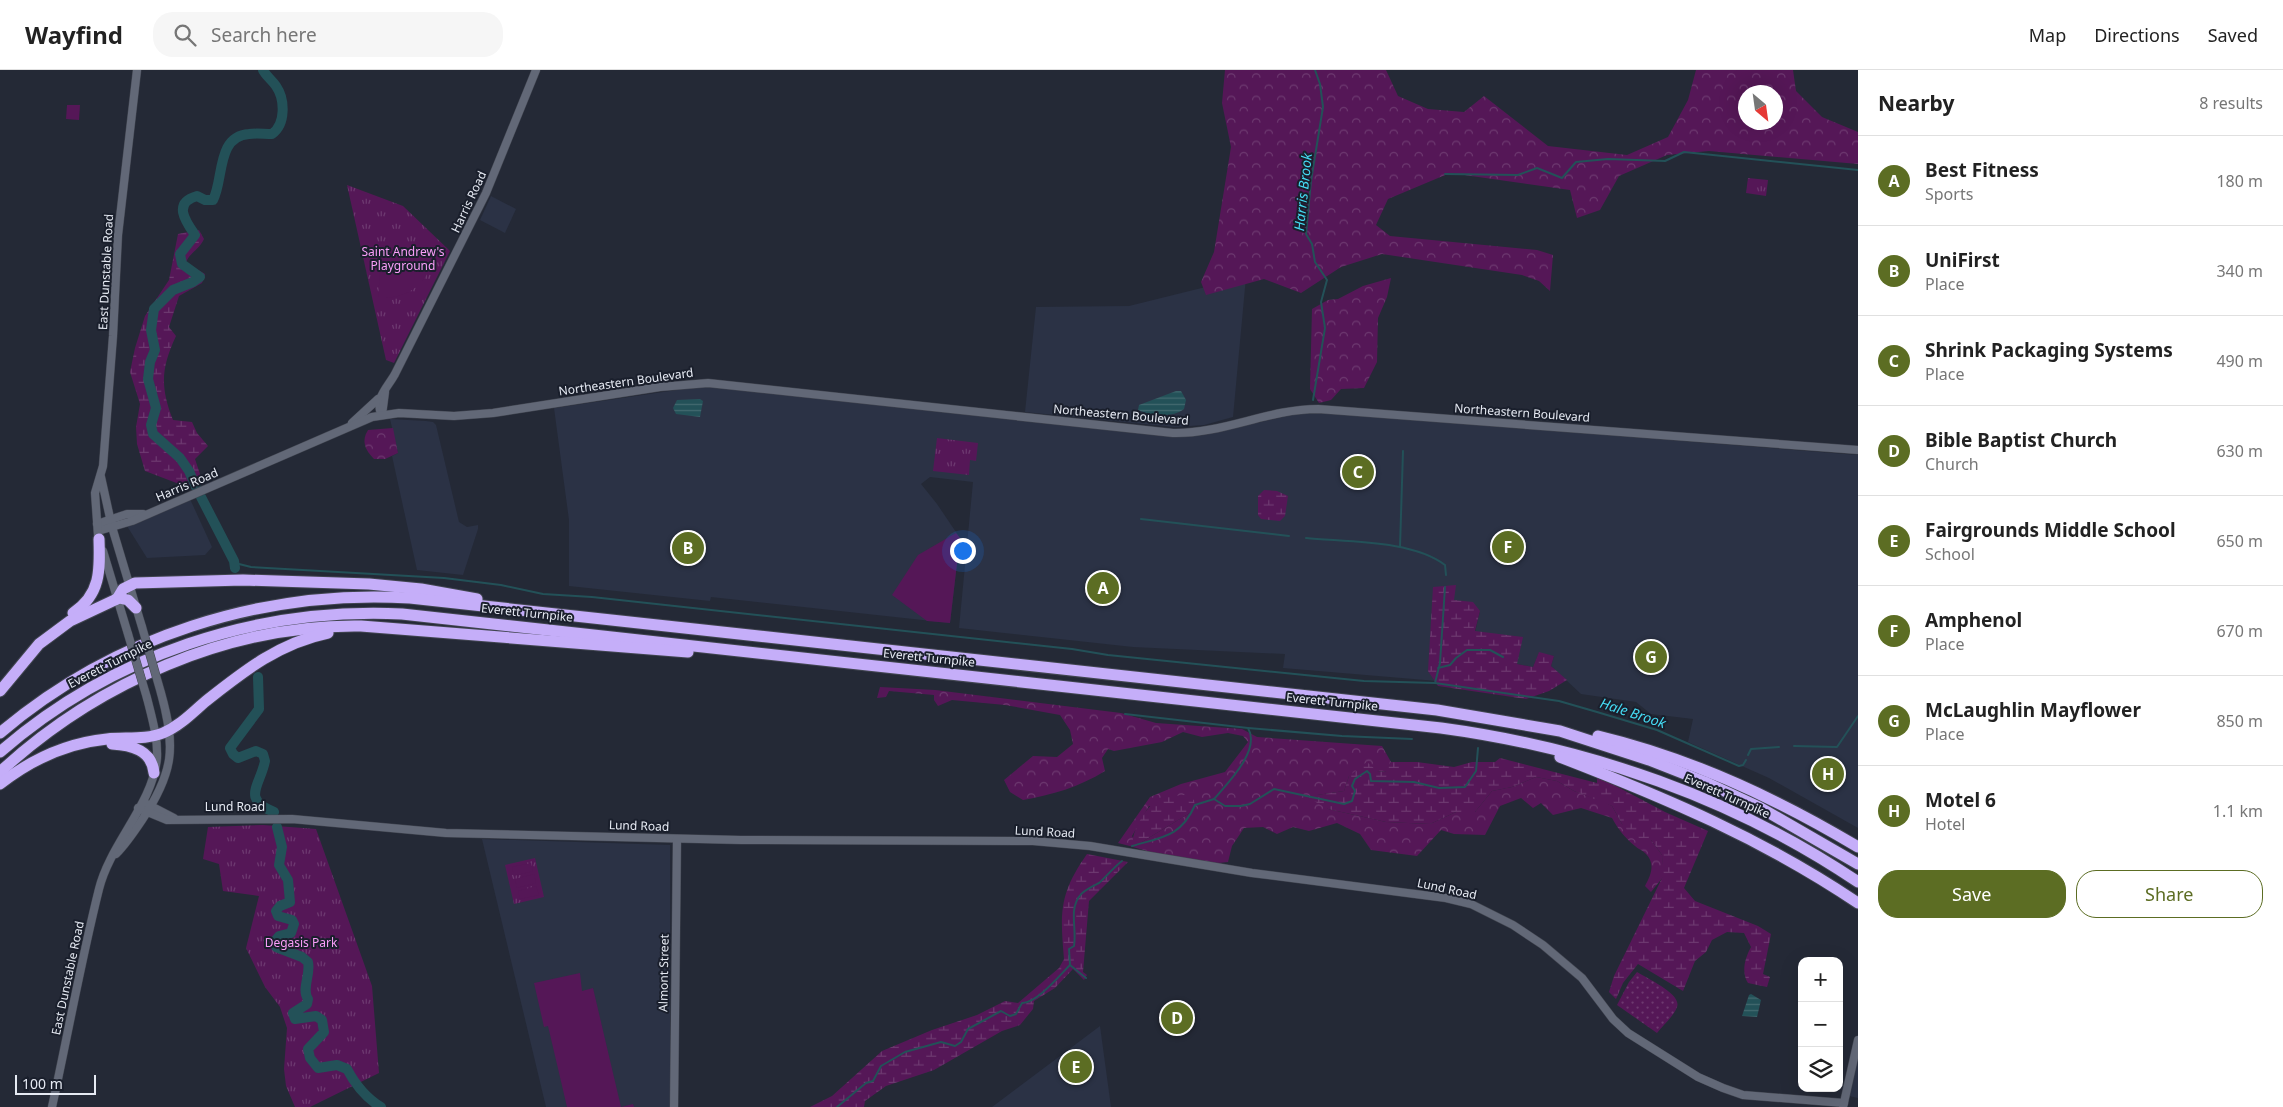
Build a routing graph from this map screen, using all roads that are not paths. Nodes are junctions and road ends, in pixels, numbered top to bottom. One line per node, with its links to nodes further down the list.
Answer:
1 (137, 70): 7 (street, East Dunstable Road)
2 (536, 70): 3 (street, Harris Road)
3 (382, 395): 4 (street, Harris Road); 5 (street, Harris Road)
4 (382, 415): 5 (street, Harris Road); 6 (street, Northeastern Boulevard)
5 (349, 427): 8 (street, Harris Road)
6 (1858, 450)
7 (101, 477): 8 (street, East Dunstable Road); 9 (street, East Dunstable Road)
8 (111, 523): 9 (street, Harris Road); 10 (street, East Dunstable Road)
9 (98, 531): 11 (street, East Dunstable Road); 15 (highway)
10 (130, 585): 11 (highway); 12 (street, East Dunstable Road); 13 (highway)
11 (117, 599): 12 (highway); 15 (highway); 21 (street, East Dunstable Road, bridge)
12 (136, 608): 18 (street, East Dunstable Road, bridge)
13 (557, 614): 19 (highway, Everett Turnpike); 20 (highway, Everett Turnpike)
14 (402, 628): 16 (highway); 18 (highway); 25 (highway)
15 (48, 635): 17 (highway)
16 (916, 671): 22 (highway, Everett Turnpike); 24 (highway, Everett Turnpike)
17 (0, 691)
18 (170, 729): 21 (highway); 29 (street, East Dunstable Road)
19 (1560, 731): 31 (highway); 33 (highway, Everett Turnpike)
20 (0, 733)
21 (156, 735): 23 (highway); 26 (street, East Dunstable Road)
22 (1519, 741): 34 (highway, Everett Turnpike); 35 (highway)
23 (65, 747): 26 (highway); 27 (highway)
24 (0, 752)
25 (0, 772)
26 (154, 773): 28 (street, East Dunstable Road)
27 (0, 784)
28 (139, 805): 29 (street, Lund Road); 32 (street, East Dunstable Road)
29 (149, 809): 30 (street, Lund Road); 32 (street, East Dunstable Road)
30 (677, 838): 37 (street, Lund Road); 39 (street, Almont Street)
31 (1858, 848)
32 (113, 855): 38 (street, East Dunstable Road)
33 (1858, 864)
34 (1858, 882)
35 (1856, 902)
36 (1858, 1040): 37 (street)
37 (1844, 1105)
38 (52, 1107)
39 (674, 1107)

